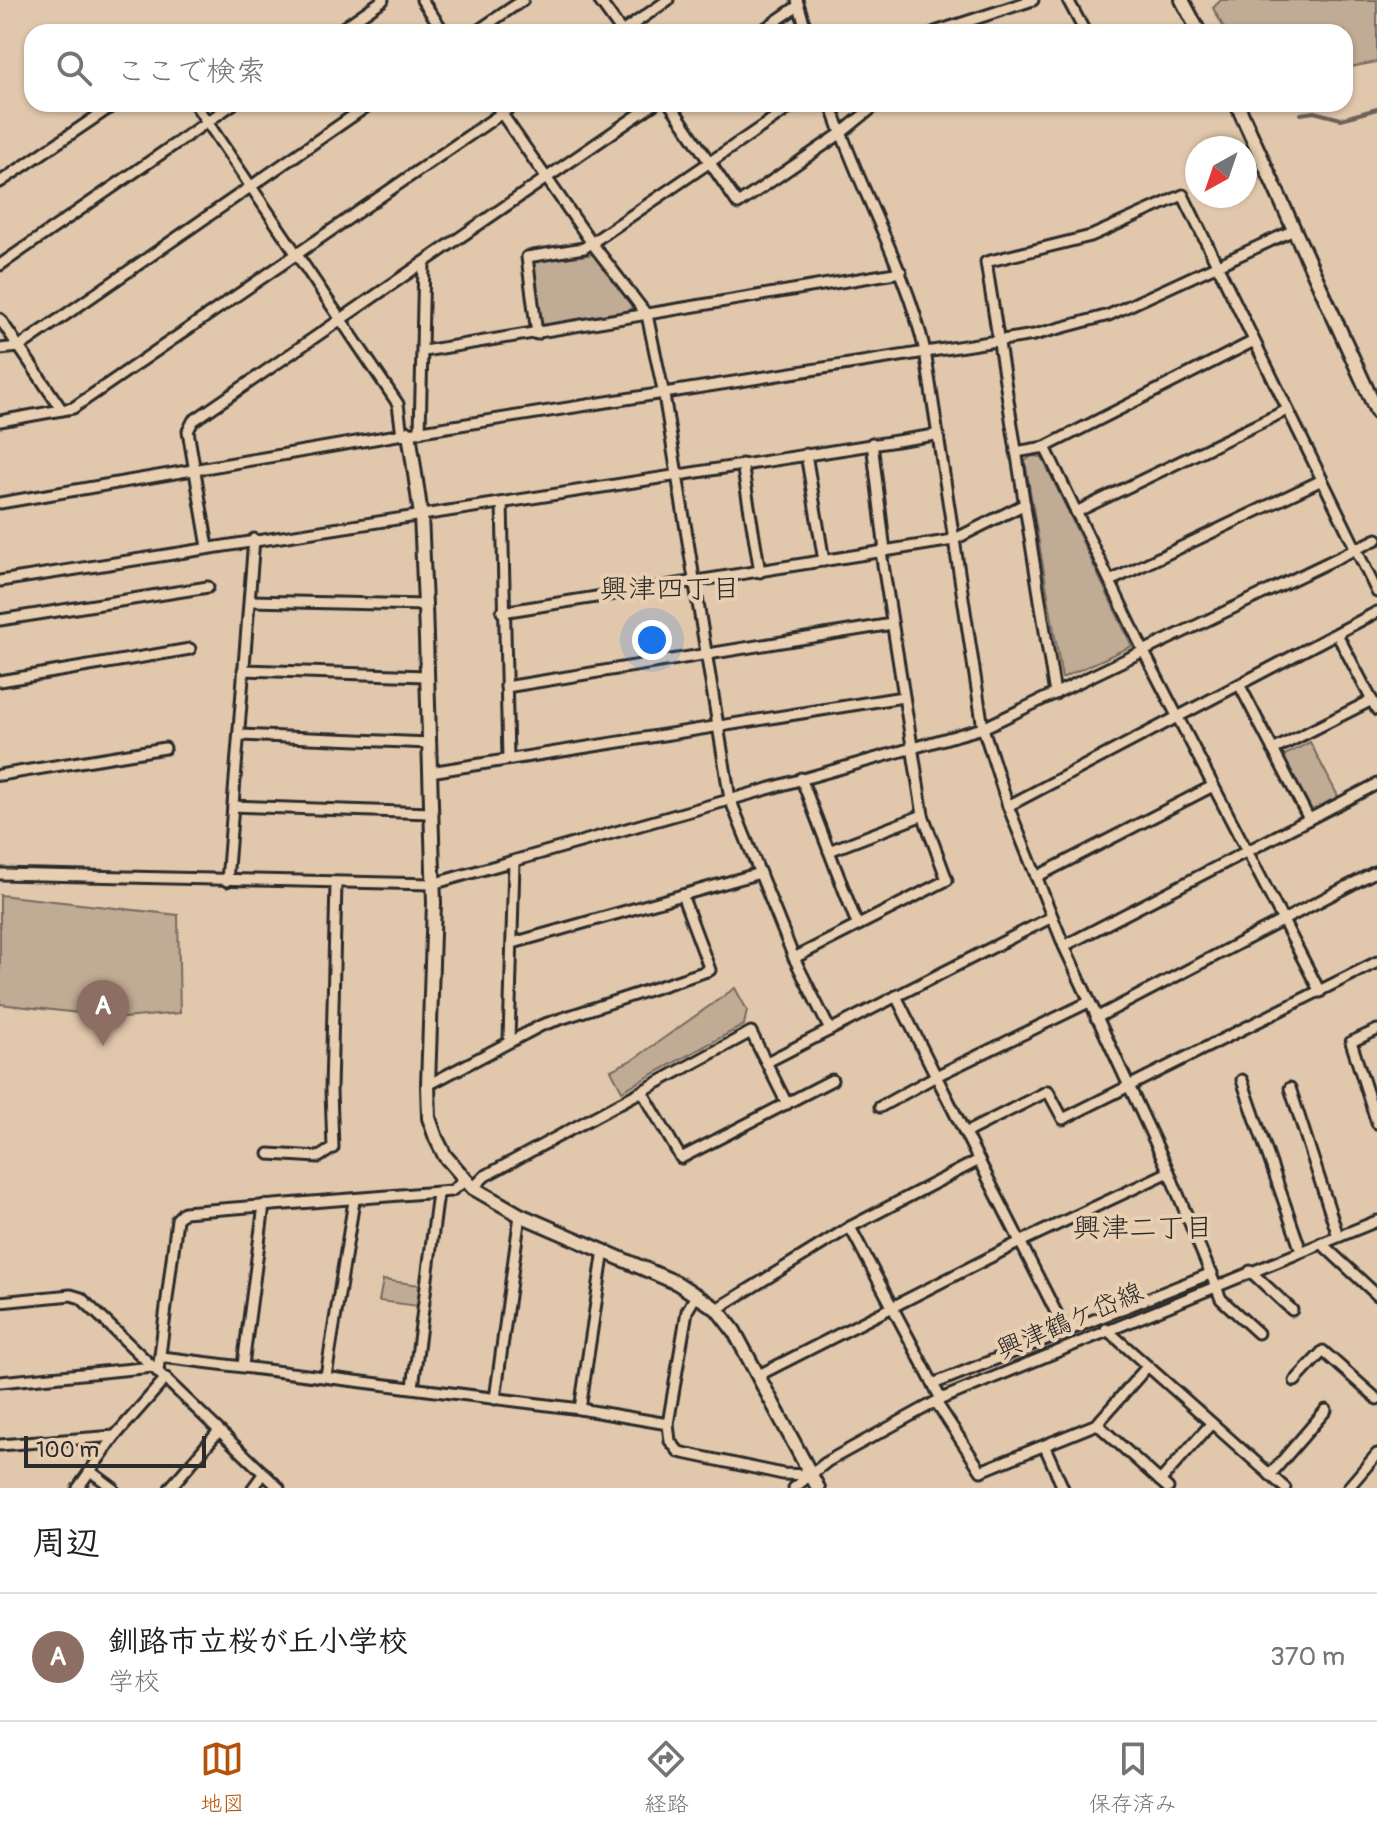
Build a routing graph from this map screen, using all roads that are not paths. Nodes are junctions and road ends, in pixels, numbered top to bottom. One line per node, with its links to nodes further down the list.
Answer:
1 (383, 0): 10 (street)
2 (422, 0): 11 (street)
3 (523, 0): 12 (street)
4 (599, 0): 13 (street)
5 (668, 0): 14 (street)
6 (1033, 0): 17 (street)
7 (1068, 0): 18 (street)
8 (1182, 0): 19 (street)
9 (798, 3): 15 (street); 16 (street)
10 (348, 24)
11 (438, 24)
12 (488, 24)
13 (616, 24)
14 (634, 24)
15 (770, 24)
16 (805, 24)
17 (960, 24)
18 (1081, 24)
19 (1195, 24)
20 (103, 112): 35 (street)
21 (201, 112): 31 (street)
22 (222, 112): 31 (street)
23 (358, 112): 36 (street)
24 (642, 112): 34 (street)
25 (676, 112): 33 (street)
26 (783, 112): 33 (street)
27 (833, 112): 32 (street)
28 (867, 112): 32 (street)
29 (1241, 112): 37 (street)
30 (501, 113): 34 (street); 39 (street)
31 (208, 122): 36 (street); 42 (street)
32 (840, 134): 33 (street); 43 (street)
33 (710, 161): 38 (street)
34 (546, 178): 38 (street); 40 (street)
35 (0, 182)
36 (250, 186): 39 (street); 50 (street)
37 (1294, 230): 41 (street); 57 (street)
38 (591, 242): 44 (street); 47 (street)
39 (297, 255): 46 (street); 55 (street)
40 (424, 263): 46 (street); 52 (street)
41 (1217, 263): 48 (street); 48 (street); 49 (street)
42 (0, 265)
43 (901, 272): 44 (street); 53 (street)
44 (647, 315): 47 (street); 54 (street)
45 (0, 319): 50 (street)
46 (342, 320): 59 (street); 66 (street)
47 (537, 334): 52 (street)
48 (998, 341): 53 (street); 63 (street)
49 (1252, 342): 56 (street); 62 (street)
50 (19, 347): 51 (street); 55 (street)
51 (0, 349)
52 (424, 351): 59 (street)
53 (925, 351): 54 (street); 60 (street)
54 (664, 395): 59 (street); 67 (street)
55 (62, 410): 58 (street)
56 (1287, 410): 68 (street); 72 (street)
57 (1377, 412)
58 (0, 421)
59 (410, 433): 66 (street); 73 (street)
60 (935, 435): 61 (street); 76 (street)
61 (872, 443): 64 (street); 79 (street)
62 (1045, 447): 63 (street); 72 (street)
63 (1016, 452): 71 (street)
64 (806, 454): 65 (street); 80 (street)
65 (742, 464): 67 (street); 81 (street)
66 (195, 471): 69 (street); 77 (street)
67 (677, 476): 70 (street); 84 (street)
68 (1322, 480): 78 (street); 83 (street)
69 (0, 503)
70 (502, 503): 73 (street); 89 (street)
71 (1025, 504): 76 (street); 102 (street)
72 (1076, 512): 83 (street)
73 (421, 515): 74 (street); 88 (street)
74 (254, 539): 77 (street); 87 (street)
75 (1377, 539): 78 (street)
76 (953, 540): 79 (street); 107 (street)
77 (208, 547): 82 (street)
78 (1356, 549): 86 (street); 95 (street)
79 (883, 552): 80 (street); 92 (street)
80 (824, 561): 81 (street)
81 (760, 572): 84 (street)
82 (0, 581)
83 (1110, 581): 95 (street)
84 (695, 583): 89 (street); 96 (street)
85 (208, 587): 91 (street)
86 (1377, 592)
87 (250, 601): 88 (street); 97 (street)
88 (425, 605): 98 (street)
89 (502, 612): 101 (street)
90 (1377, 612): 93 (street)
91 (0, 620)
92 (892, 624): 96 (street); 103 (street)
93 (1337, 634): 100 (street); 104 (street)
94 (190, 649): 99 (street)
95 (1144, 652): 102 (street); 105 (street)
96 (705, 654): 101 (street); 106 (street)
97 (243, 670): 98 (street); 108 (street)
98 (426, 676): 109 (street)
99 (0, 681)
100 (1240, 686): 105 (street); 112 (street)
101 (506, 687): 113 (street)
102 (1055, 694): 107 (street)
103 (903, 697): 106 (street); 111 (street)
104 (1374, 705): 112 (street)
105 (1178, 718): 118 (street); 121 (street)
106 (718, 728): 113 (street); 119 (street)
107 (983, 728): 111 (street); 121 (street)
108 (240, 735): 109 (street); 120 (street)
109 (429, 743): 114 (street)
110 (165, 748): 115 (street)
111 (911, 749): 116 (street); 123 (street)
112 (1273, 750): 124 (street)
113 (508, 759): 114 (street)
114 (430, 772): 122 (street)
115 (0, 775)
116 (801, 778): 119 (street); 125 (street)
117 (1377, 784): 124 (street)
118 (1213, 786): 126 (street); 131 (street)
119 (730, 799): 127 (street); 129 (street)
120 (233, 806): 122 (street); 132 (street)
121 (1008, 806): 131 (street)
122 (430, 813): 134 (street)
123 (923, 815): 125 (street); 138 (street)
124 (1309, 819): 126 (street)
125 (829, 851): 138 (street)
126 (1247, 851): 137 (street); 140 (street)
127 (514, 862): 134 (street); 139 (street)
128 (1377, 871): 137 (street)
129 (760, 873): 135 (street); 141 (street)
130 (0, 874): 132 (street)
131 (1036, 877): 136 (street)
132 (227, 881): 133 (street)
133 (336, 883): 134 (street); 162 (street)
134 (432, 884): 154 (street)
135 (682, 895): 139 (street); 149 (street)
136 (1052, 917): 140 (street); 144 (street)
137 (1281, 920): 143 (street); 146 (street)
138 (857, 924): 141 (street)
139 (513, 943): 149 (street)
140 (1064, 946): 145 (street)
141 (794, 958): 147 (street)
142 (1377, 962): 143 (street)
143 (1320, 992): 155 (street)
144 (896, 996): 147 (street); 151 (street)
145 (1089, 1002): 146 (street); 151 (street)
146 (1096, 1018): 155 (street)
147 (830, 1030): 150 (street)
148 (1377, 1030): 160 (street)
149 (509, 1040): 154 (street)
150 (767, 1062): 157 (street); 158 (street)
151 (936, 1076): 159 (street); 161 (street)
152 (832, 1080): 158 (street)
153 (1242, 1080): 176 (street)
154 (428, 1085): 165 (street)
155 (1130, 1088): 161 (street); 164 (street)
156 (1290, 1088): 172 (street)
157 (643, 1093): 158 (street); 165 (street)
158 (787, 1104)
159 (880, 1107)
160 (1377, 1123)
161 (965, 1133): 163 (street)
162 (269, 1154)
163 (979, 1160): 171 (street); 173 (street)
164 (1169, 1172): 173 (street); 178 (street)
165 (469, 1184): 166 (street); 169 (street)
166 (438, 1193): 167 (street); 198 (street)
167 (354, 1201): 168 (street); 193 (street)
168 (264, 1205): 189 (street); 190 (street)
169 (520, 1215): 175 (street); 199 (street)
170 (1377, 1221): 172 (street, 興津鶴ケ岱線)
171 (850, 1227): 183 (street); 184 (street)
172 (1338, 1236): 174 (street, 興津鶴ケ岱線)
173 (1018, 1243): 183 (street); 187 (street)
174 (1321, 1243): 176 (street, 興津鶴ケ岱線); 181 (street)
175 (604, 1250): 180 (street); 202 (street)
176 (1301, 1251): 177 (street, 興津鶴ケ岱線)
177 (1250, 1271): 179 (street, 興津鶴ケ岱線); 185 (street)
178 (1212, 1273): 179 (street); 187 (street)
179 (1217, 1284): 186 (street, 興津鶴ケ岱線); 188 (street)
180 (697, 1294): 184 (street); 204 (street)
181 (1377, 1295)
182 (0, 1302): 192 (street)
183 (893, 1307): 194 (street); 197 (street)
184 (717, 1309): 194 (street)
185 (1292, 1310)
186 (1106, 1329): 191 (street); 201 (street, 興津鶴ケ岱線)
187 (1065, 1330): 197 (street)
188 (1258, 1333)
189 (162, 1357): 190 (street); 192 (street)
190 (243, 1365): 193 (street)
191 (1146, 1368): 205 (street); 206 (street)
192 (159, 1372): 196 (street); 207 (street); 208 (street)
193 (326, 1376): 198 (street)
194 (757, 1376): 214 (street)
195 (1295, 1381): 200 (street)
196 (0, 1382)
197 (933, 1384): 201 (street)
198 (413, 1387): 199 (street)
199 (495, 1399): 202 (street)
200 (1377, 1399)
201 (938, 1401): 210 (street); 214 (street, 興津鶴ケ岱線)
202 (580, 1409): 204 (street)
203 (1326, 1410): 215 (street)
204 (668, 1424): 214 (street)
205 (1097, 1424): 210 (street); 216 (street)
206 (1211, 1424): 215 (street); 216 (street)
207 (218, 1432): 213 (street); 219 (street)
208 (115, 1436): 209 (street); 212 (street)
209 (0, 1445)
210 (1045, 1447): 224 (street)
211 (1377, 1454): 226 (street)
212 (90, 1471): 217 (street); 218 (street)
213 (264, 1473): 220 (street); 221 (street)
214 (809, 1475): 222 (street, 興津鶴ケ岱線); 223 (street)
215 (1270, 1475): 225 (street)
216 (1164, 1484)
217 (78, 1488)
218 (113, 1488)
219 (170, 1488)
220 (253, 1488)
221 (279, 1488)
222 (794, 1488)
223 (818, 1488)
224 (1063, 1488)
225 (1285, 1488)
226 (1348, 1488)

